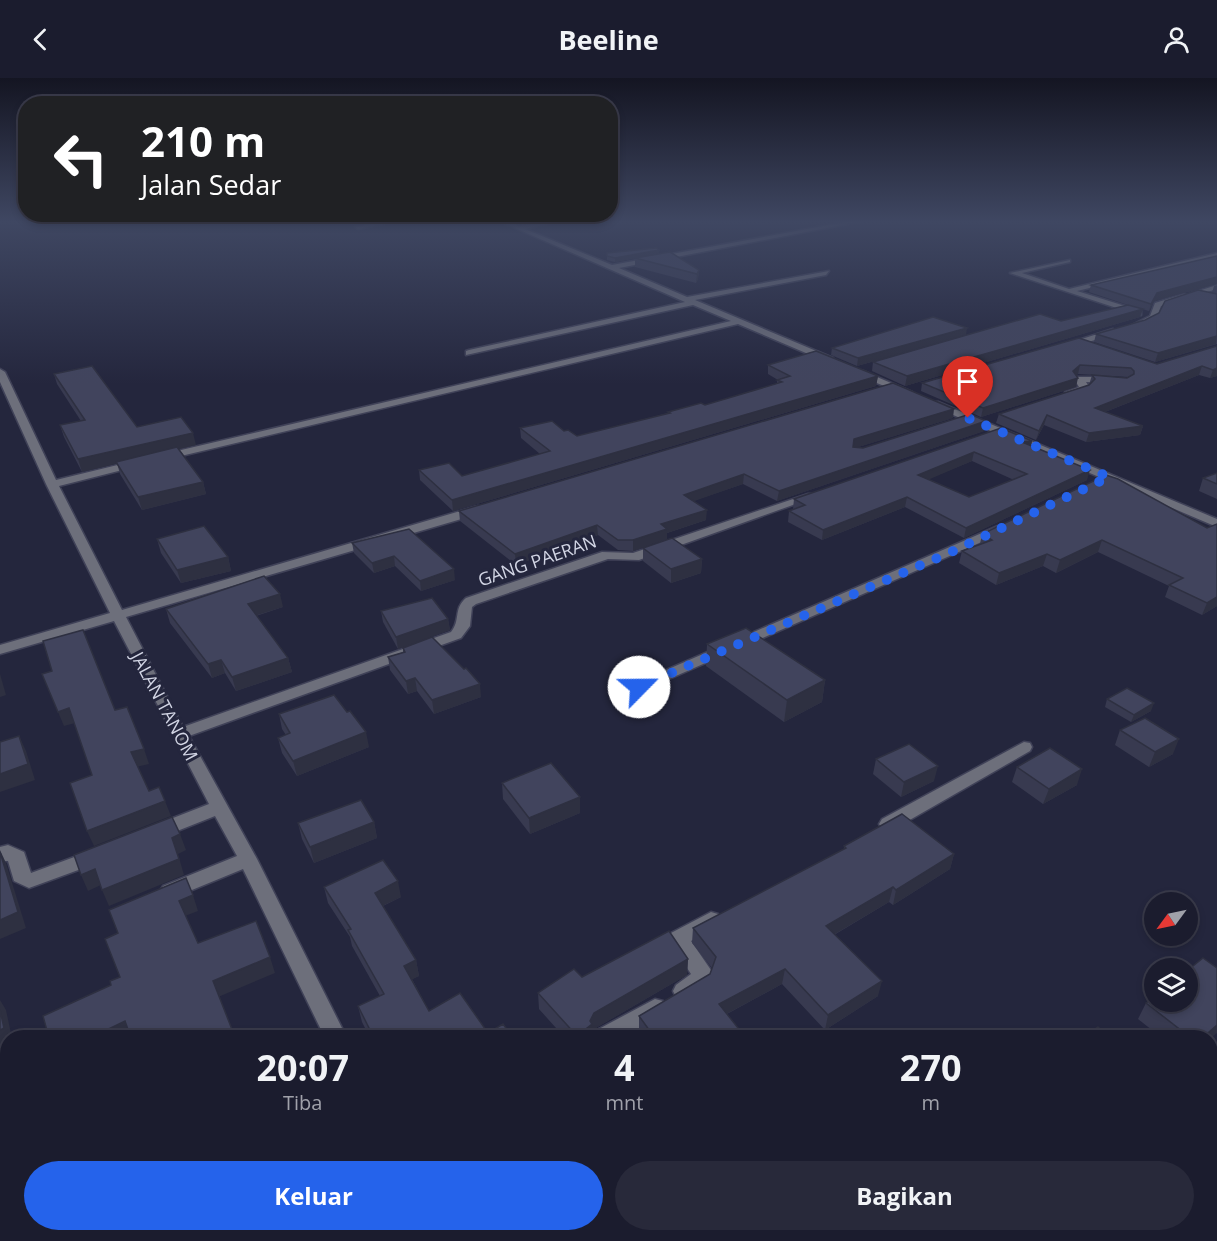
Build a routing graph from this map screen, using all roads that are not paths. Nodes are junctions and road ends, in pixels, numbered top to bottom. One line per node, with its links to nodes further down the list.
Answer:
1 (632, 275): 9 (street)
2 (815, 275): 9 (street)
3 (1021, 275): 6 (street)
4 (1134, 275): 6 (street)
5 (1217, 287): 7 (street)
6 (1069, 291): 10 (street)
7 (1196, 293): 8 (street); 10 (street)
8 (1217, 299)
9 (690, 300): 11 (street); 17 (street)
10 (1153, 317): 12 (street)
11 (736, 322): 19 (street); 34 (street)
12 (1129, 327)
13 (1118, 330): 14 (street)
14 (1078, 342): 15 (street); 16 (street)
15 (1055, 349)
16 (1098, 349)
17 (469, 353)
18 (866, 368): 19 (street)
19 (856, 371): 22 (street)
20 (0, 372): 34 (street, JALAN TANOM)
21 (1119, 381): 25 (street)
22 (892, 386): 23 (street); 24 (street)
23 (870, 392)
24 (916, 392)
25 (1063, 396)
26 (926, 400): 28 (street)
27 (1000, 416): 29 (street)
28 (968, 418): 29 (street); 30 (street)
29 (980, 423): 31 (street)
30 (946, 425)
31 (999, 431): 32 (street); 33 (street)
32 (976, 439)
33 (1109, 477): 35 (street); 39 (street)
34 (52, 484): 40 (street, JALAN TANOM)
35 (1088, 488)
36 (822, 493): 43 (street, GANG PAERAN)
37 (496, 505): 40 (street)
38 (1013, 523): 42 (street)
39 (1217, 523)
40 (119, 617): 41 (street); 43 (street, JALAN TANOM)
41 (0, 650)
42 (639, 687)
43 (179, 734): 45 (street, JALAN TANOM)
44 (1024, 747): 46 (street)
45 (220, 807): 47 (street); 50 (street, JALAN TANOM)
46 (870, 834)
47 (143, 837)
48 (111, 850): 49 (street)
49 (0, 854)
50 (248, 859): 51 (street); 53 (street, JALAN TANOM)
51 (155, 897)
52 (725, 913): 54 (street)
53 (332, 1030)
54 (617, 1030)

